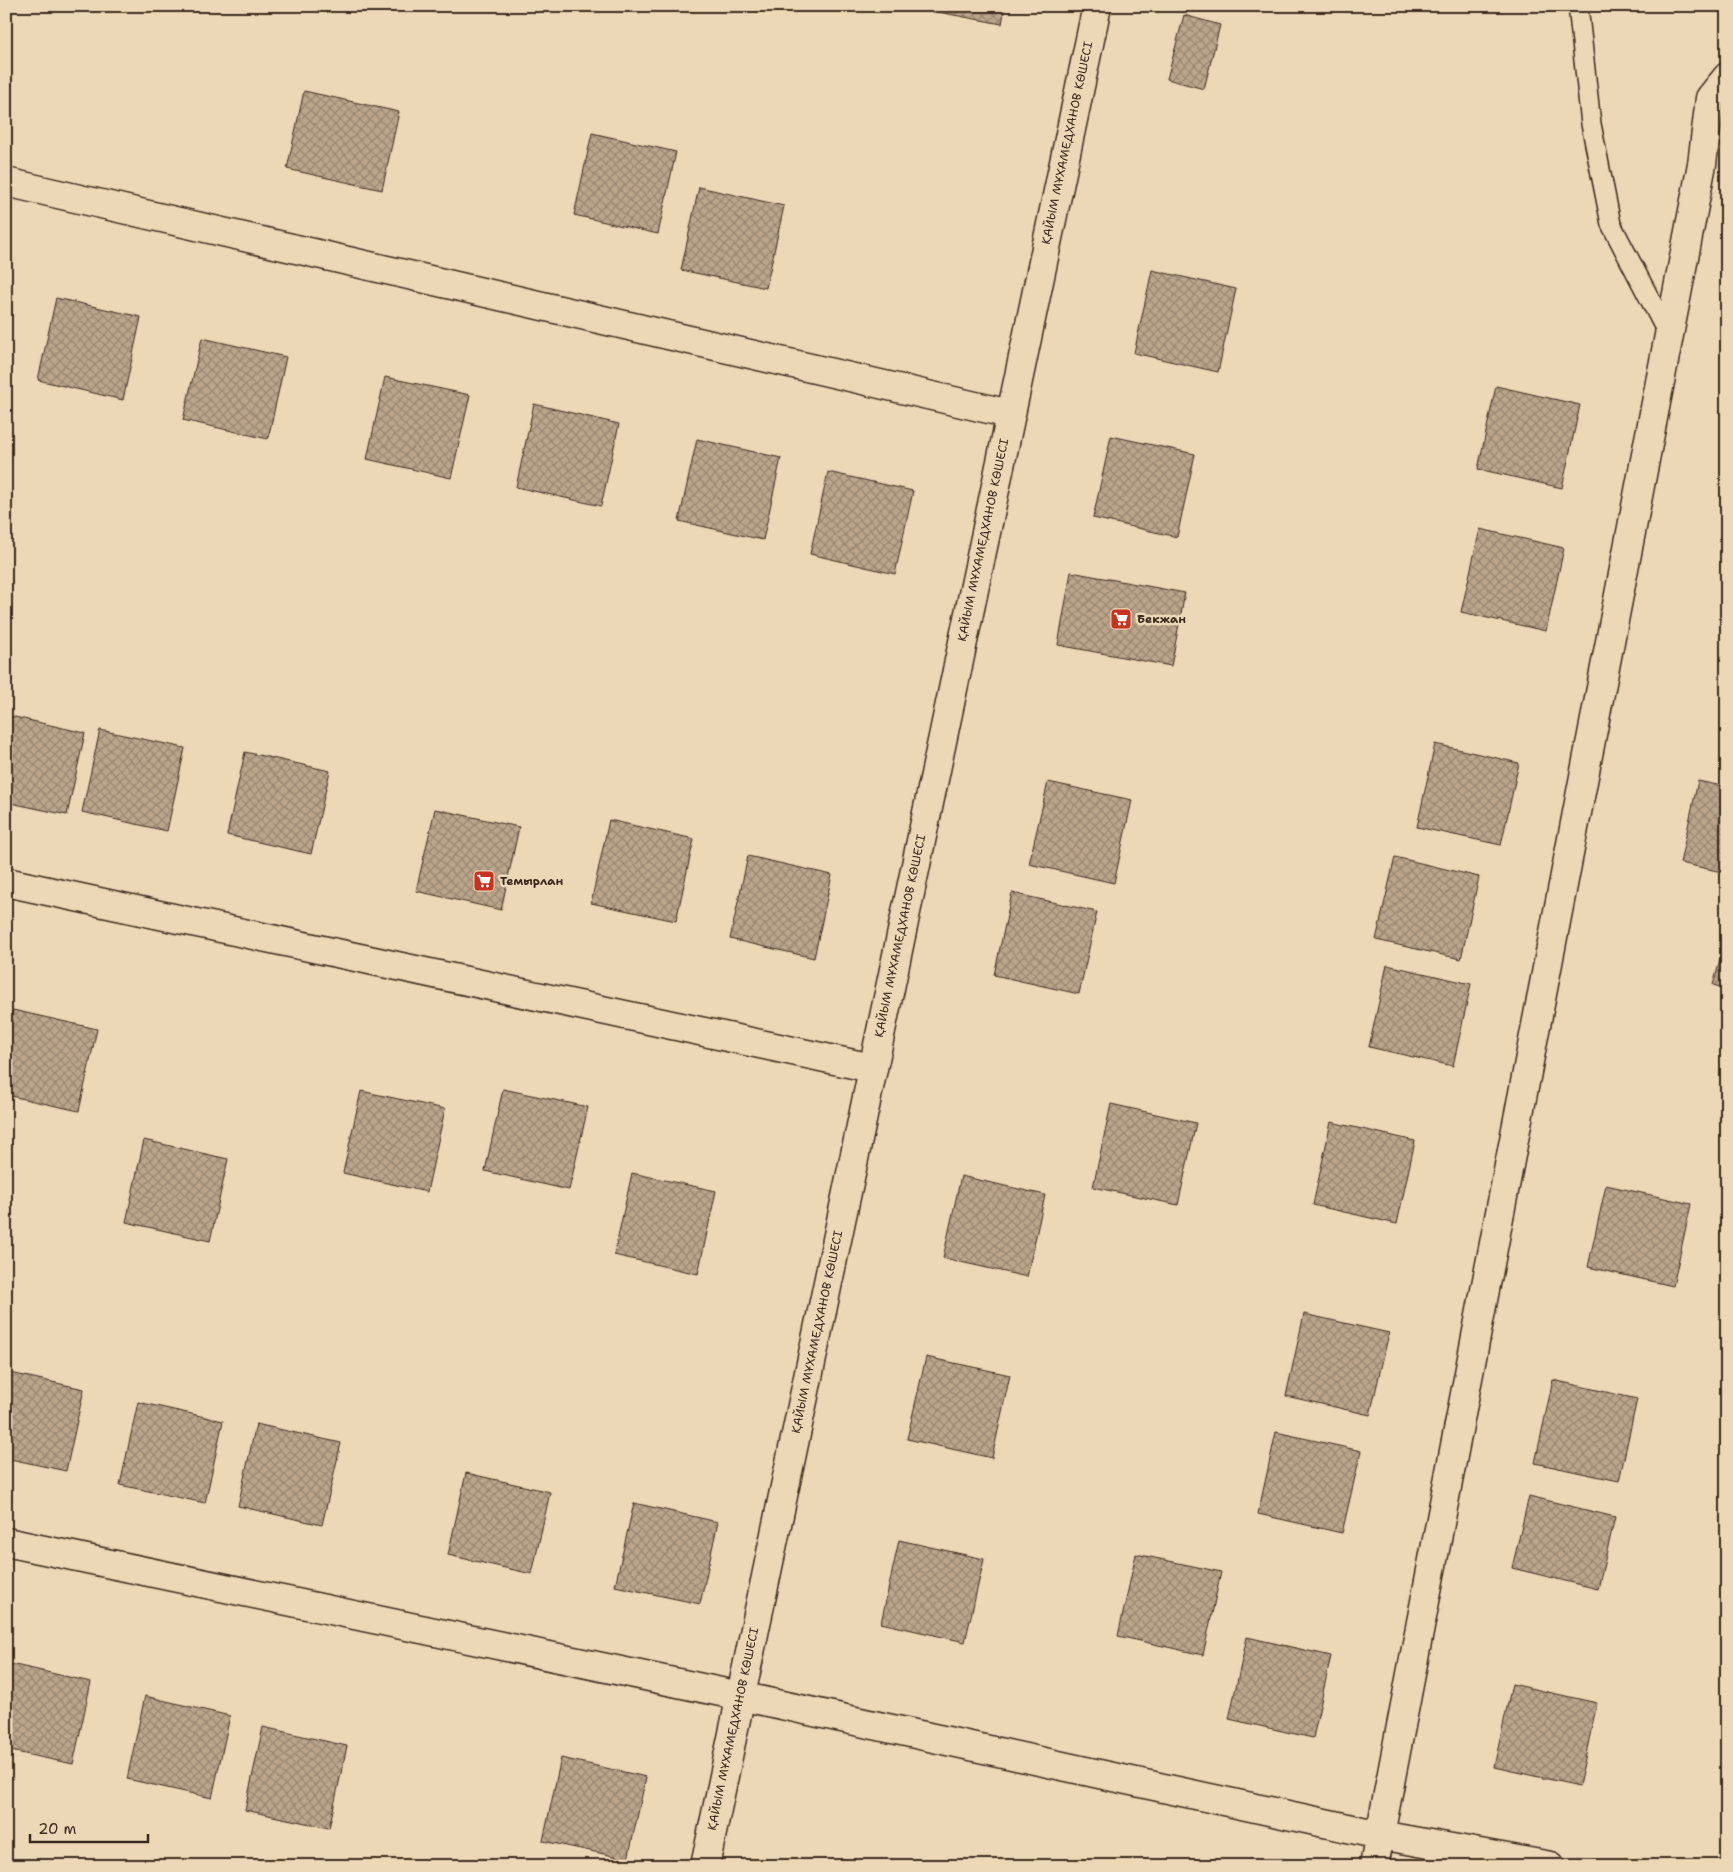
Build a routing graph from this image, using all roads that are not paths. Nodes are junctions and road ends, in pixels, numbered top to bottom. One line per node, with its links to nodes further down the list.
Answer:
1 (1097, 6): 6 (street, ҚАЙЫМ МҰХАМЕДХАНОВ КӨШЕСІ)
2 (1578, 6): 5 (lane)
3 (1727, 77): 5 (street)
4 (6, 182): 6 (street)
5 (1670, 336): 11 (street)
6 (1010, 414): 8 (street, ҚАЙЫМ МҰХАМЕДХАНОВ КӨШЕСІ)
7 (6, 882): 8 (street)
8 (872, 1068): 10 (street, ҚАЙЫМ МҰХАМЕДХАНОВ КӨШЕСІ)
9 (6, 1542): 10 (street)
10 (740, 1696): 11 (street); 12 (street, ҚАЙЫМ МҰХАМЕДХАНОВ КӨШЕСІ)
11 (1380, 1835): 13 (street); 14 (street)
12 (705, 1866)
13 (1374, 1866)
14 (1551, 1866)

